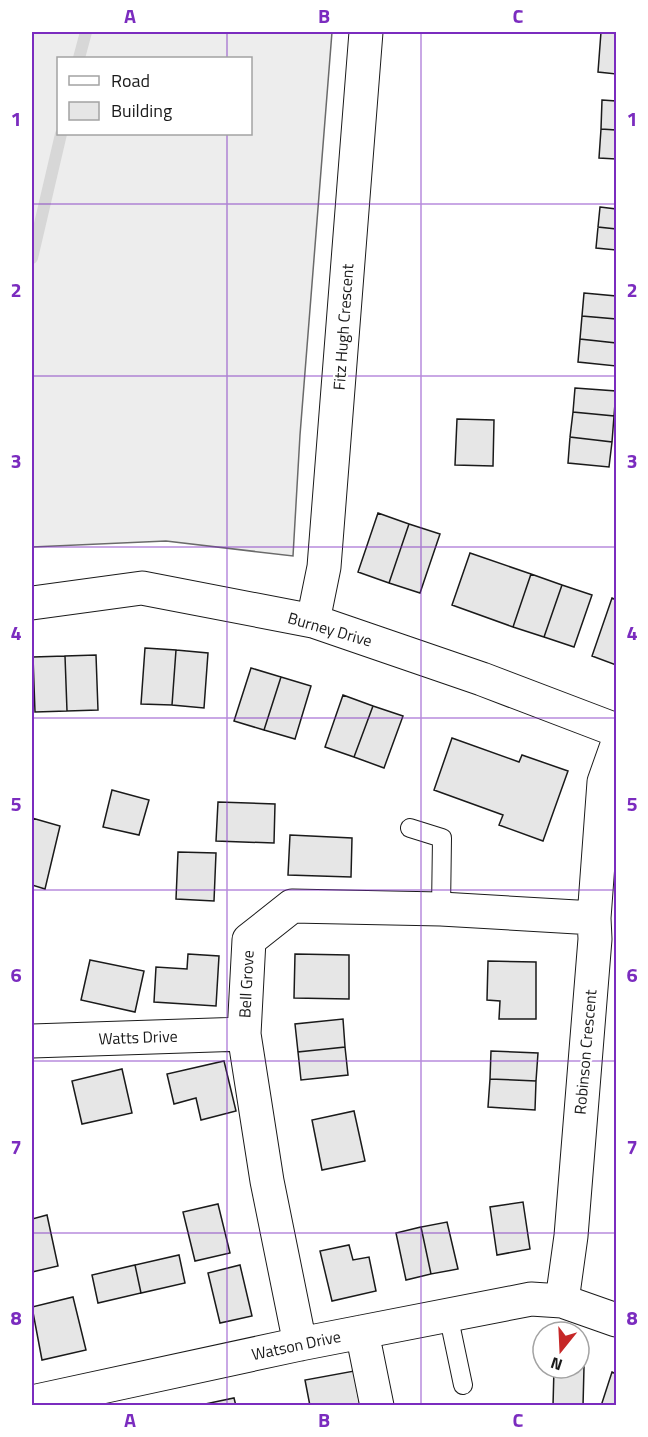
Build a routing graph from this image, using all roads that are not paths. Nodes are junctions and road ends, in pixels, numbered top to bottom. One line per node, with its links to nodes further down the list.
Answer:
1 (366, 32): 3 (street, Fitz Hugh Crescent)
2 (32, 603): 3 (street, Burney Drive)
3 (313, 621): 4 (street, Burney Drive)
4 (616, 730)
5 (616, 747): 8 (street, Robinson Crescent)
6 (410, 828): 7 (lane)
7 (441, 909): 8 (street, Bell Grove); 9 (street, Bell Grove)
8 (602, 933): 11 (street, Robinson Crescent)
9 (244, 1034): 10 (street, Watts Drive); 15 (street, Bell Grove)
10 (32, 1041)
11 (562, 1301): 12 (street, Watson Drive); 13 (street)
12 (448, 1314): 14 (street, Watson Drive); 16 (lane)
13 (616, 1320)
14 (362, 1332): 15 (street, Watson Drive); 18 (street)
15 (300, 1344): 17 (street, Watson Drive)
16 (463, 1385)
17 (32, 1404)
18 (376, 1406)

